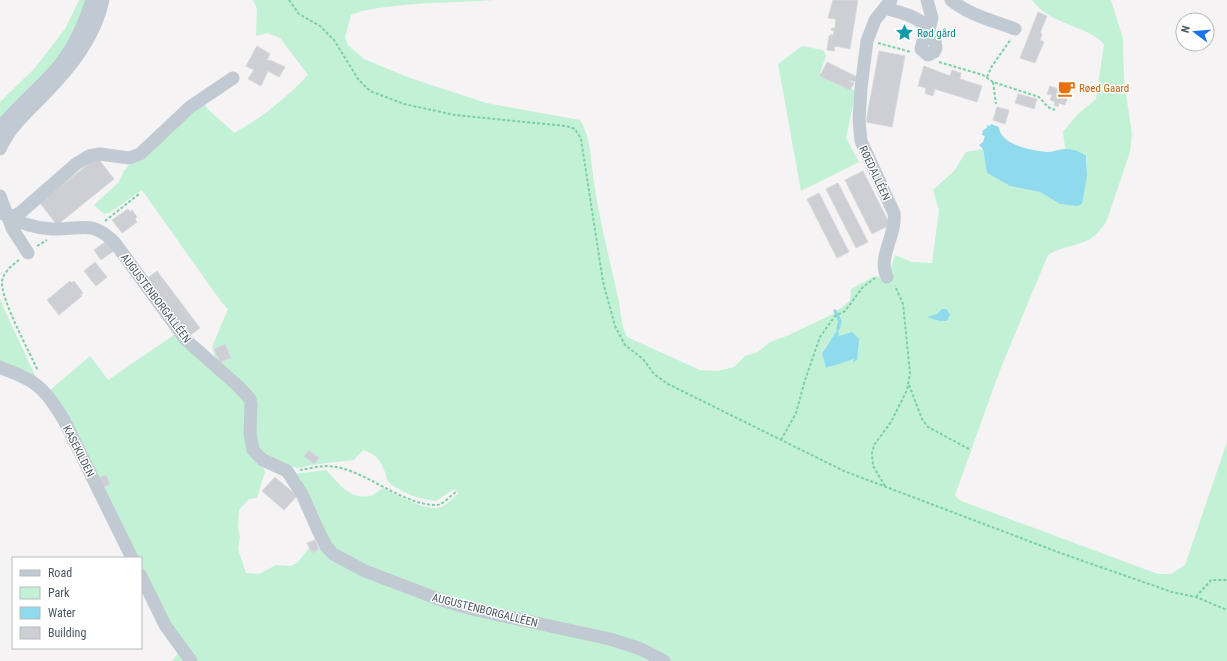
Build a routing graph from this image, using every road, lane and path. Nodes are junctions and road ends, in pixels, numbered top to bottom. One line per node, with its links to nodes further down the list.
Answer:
1 (92, 0): 17 (lane)
2 (103, 0): 18 (lane)
3 (289, 0): 28 (path)
4 (927, 0): 8 (lane)
5 (951, 0): 7 (lane)
6 (888, 4): 8 (lane); 9 (lane, RØEDALLÉEN)
7 (1015, 29): 12 (path)
8 (929, 34): 10 (lane)
9 (867, 41): 10 (path); 24 (lane, RØEDALLÉEN)
10 (921, 49)
11 (934, 61): 12 (path)
12 (987, 77): 14 (path)
13 (233, 78): 21 (lane)
14 (993, 82): 15 (path); 16 (path)
15 (996, 104)
16 (1055, 110)
17 (0, 128)
18 (0, 150)
19 (139, 194): 22 (path)
20 (0, 196): 21 (lane)
21 (5, 215): 22 (lane); 23 (lane)
22 (96, 229): 30 (lane, AUGUSTENBORGALLÉEN)
23 (28, 253): 26 (path)
24 (886, 274): 27 (path); 28 (path)
25 (0, 367): 33 (lane, KASEKILDEN)
26 (39, 374)
27 (908, 384): 29 (path); 31 (path)
28 (781, 440): 31 (path)
29 (969, 449)
30 (287, 471): 32 (path); 39 (lane, AUGUSTENBORGALLÉEN)
31 (886, 487): 36 (path)
32 (456, 492)
33 (132, 557)
34 (142, 578): 38 (lane)
35 (1227, 580): 36 (path)
36 (1196, 597): 37 (path)
37 (1227, 610)
38 (191, 661)
39 (664, 661)

